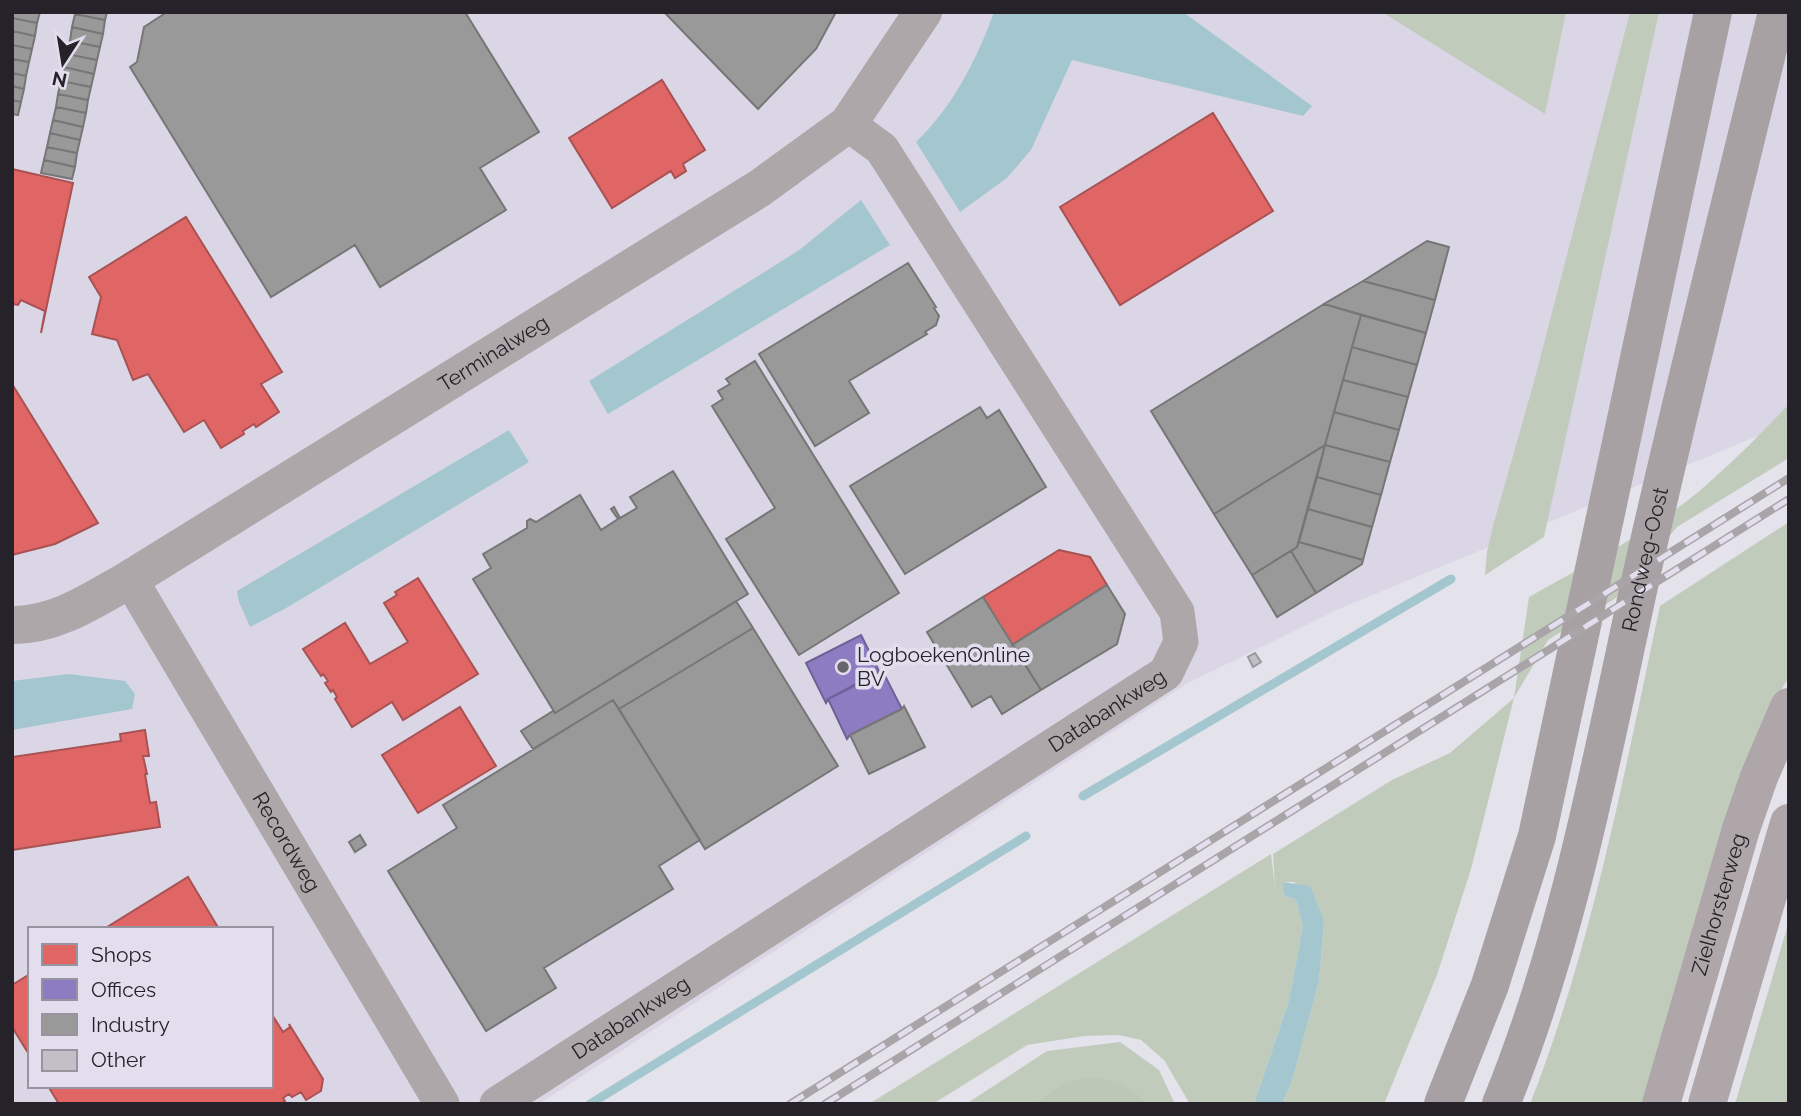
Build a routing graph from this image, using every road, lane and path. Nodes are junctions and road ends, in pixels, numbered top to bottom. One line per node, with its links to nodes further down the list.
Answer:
1 (923, 12): 4 (street, Terminalweg)
2 (1713, 12): 11 (main road)
3 (1777, 12): 12 (main road, Rondweg-Oost)
4 (848, 124): 5 (street, Terminalweg); 10 (street, Databankweg)
5 (130, 579): 6 (street, Terminalweg); 9 (street, Recordweg)
6 (12, 625)
7 (1789, 707): 13 (main road, Zielhorsterweg)
8 (1789, 823): 14 (main road, Zielhorsterweg)
9 (442, 1104)
10 (497, 1104)
11 (1443, 1104)
12 (1501, 1104)
13 (1661, 1104)
14 (1707, 1104)

